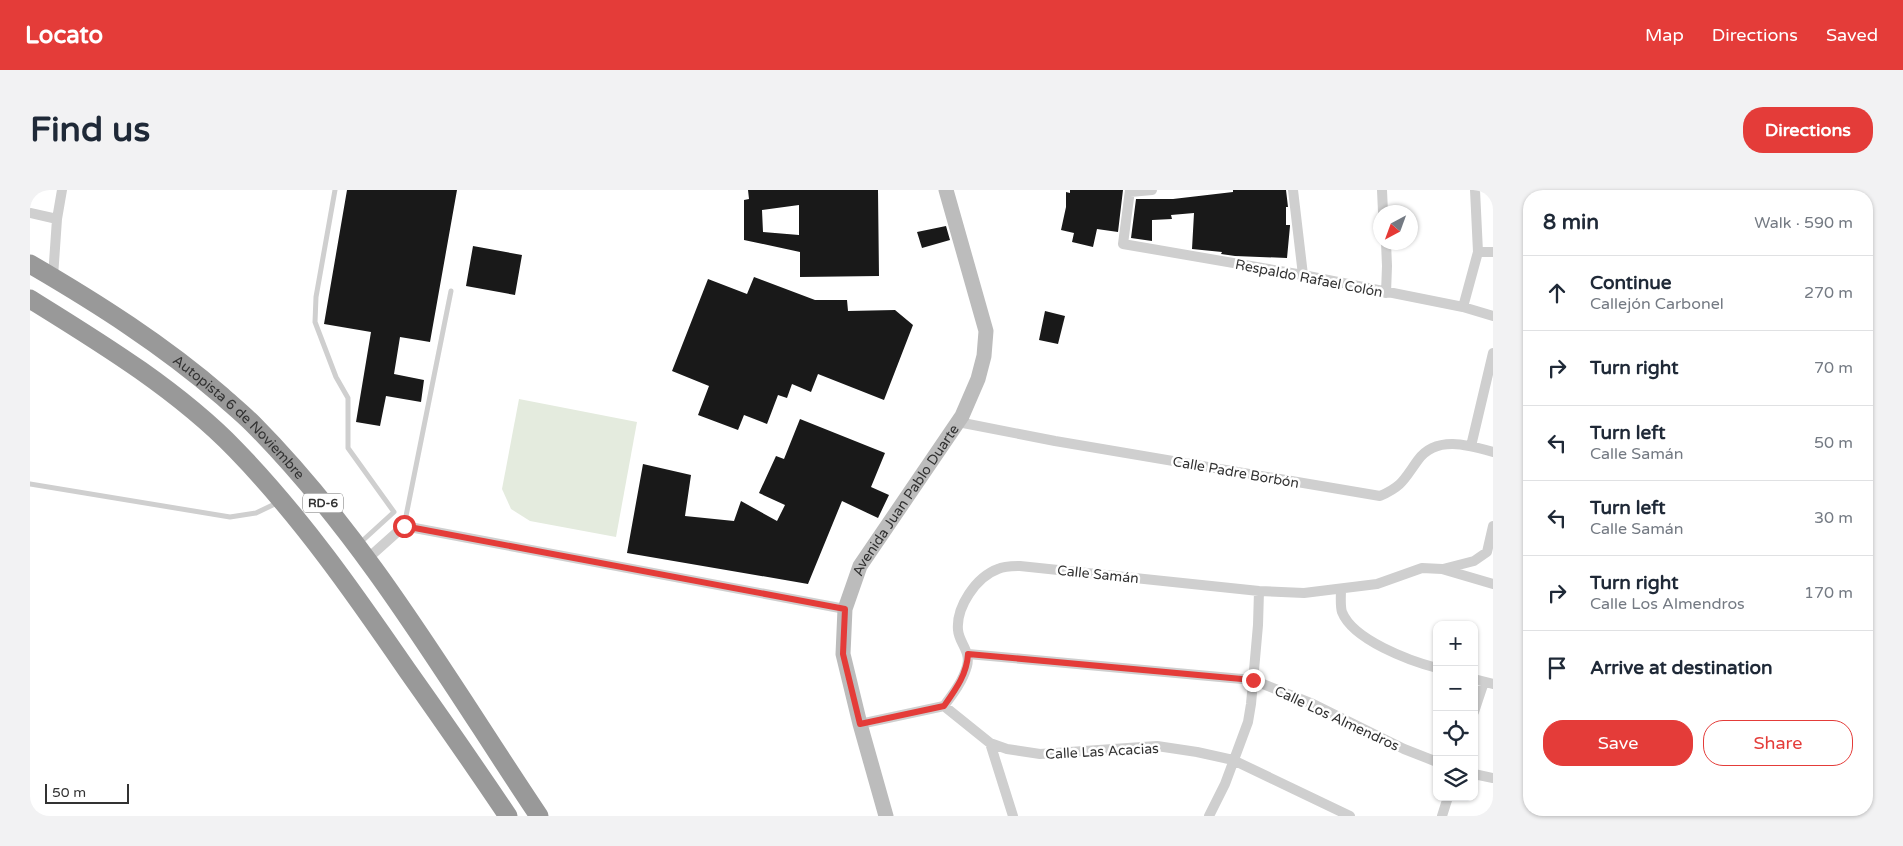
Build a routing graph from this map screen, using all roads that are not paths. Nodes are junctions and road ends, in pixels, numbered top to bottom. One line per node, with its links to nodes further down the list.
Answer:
1 (62, 190): 11 (street)
2 (335, 190): 31 (lane)
3 (946, 190): 24 (main road, Avenida Juan Pablo Duarte)
4 (1152, 190): 8 (street)
5 (1293, 190): 16 (street)
6 (1382, 190): 9 (street)
7 (1475, 190): 13 (street)
8 (1130, 191): 16 (street, Respaldo Rafael Colón)
9 (1383, 205)
10 (30, 213): 11 (street)
11 (57, 219): 17 (street)
12 (1386, 250): 19 (street)
13 (1478, 252): 14 (street); 21 (street)
14 (1493, 252)
15 (30, 264): 17 (highway, Autopista 6 de Noviembre / RD-6)
16 (1303, 275): 19 (street, Respaldo Rafael Colón)
17 (53, 277): 31 (highway, Autopista 6 de Noviembre / RD-6)
18 (451, 291): 29 (lane)
19 (1386, 293): 21 (street, Respaldo Rafael Colón)
20 (30, 299): 28 (highway, Autopista 6 de Noviembre / RD-6)
21 (1463, 307): 22 (street, Respaldo Rafael Colón)
22 (1493, 316)
23 (1493, 353): 25 (street)
24 (958, 422): 25 (street, Calle Padre Borbón); 36 (main road, Avenida Juan Pablo Duarte)
25 (1472, 446): 26 (street, Calle Padre Borbón)
26 (1493, 452)
27 (30, 484): 28 (lane)
28 (281, 500): 50 (highway, Autopista 6 de Noviembre / RD-6)
29 (404, 526): 31 (street); 36 (street)
30 (1493, 526): 32 (street)
31 (361, 553): 51 (highway, Autopista 6 de Noviembre / RD-6)
32 (1442, 569): 33 (street); 34 (street, Calle Samán)
33 (1493, 584)
34 (1341, 589): 35 (street, Calle Samán); 38 (street)
35 (1259, 591): 37 (street, Calle Samán); 39 (street)
36 (845, 609): 43 (main road, Avenida Juan Pablo Duarte)
37 (968, 654): 39 (street, Calle Los Almendros); 41 (street)
38 (1433, 667)
39 (1253, 680): 45 (street); 46 (street, Calle Los Almendros)
40 (1484, 682): 42 (street)
41 (944, 706): 43 (street); 44 (street, Calle Las Acacias)
42 (1474, 711)
43 (860, 724): 52 (main road, Avenida Juan Pablo Duarte)
44 (990, 743): 45 (street, Calle Las Acacias); 53 (street)
45 (1233, 760): 54 (street); 55 (street, Calle Las Acacias)
46 (1433, 760)
47 (1478, 775): 48 (street)
48 (1493, 778)
49 (1447, 801): 56 (street)
50 (508, 816)
51 (539, 816)
52 (886, 816)
53 (1013, 816)
54 (1209, 816)
55 (1350, 816)
56 (1442, 816)

